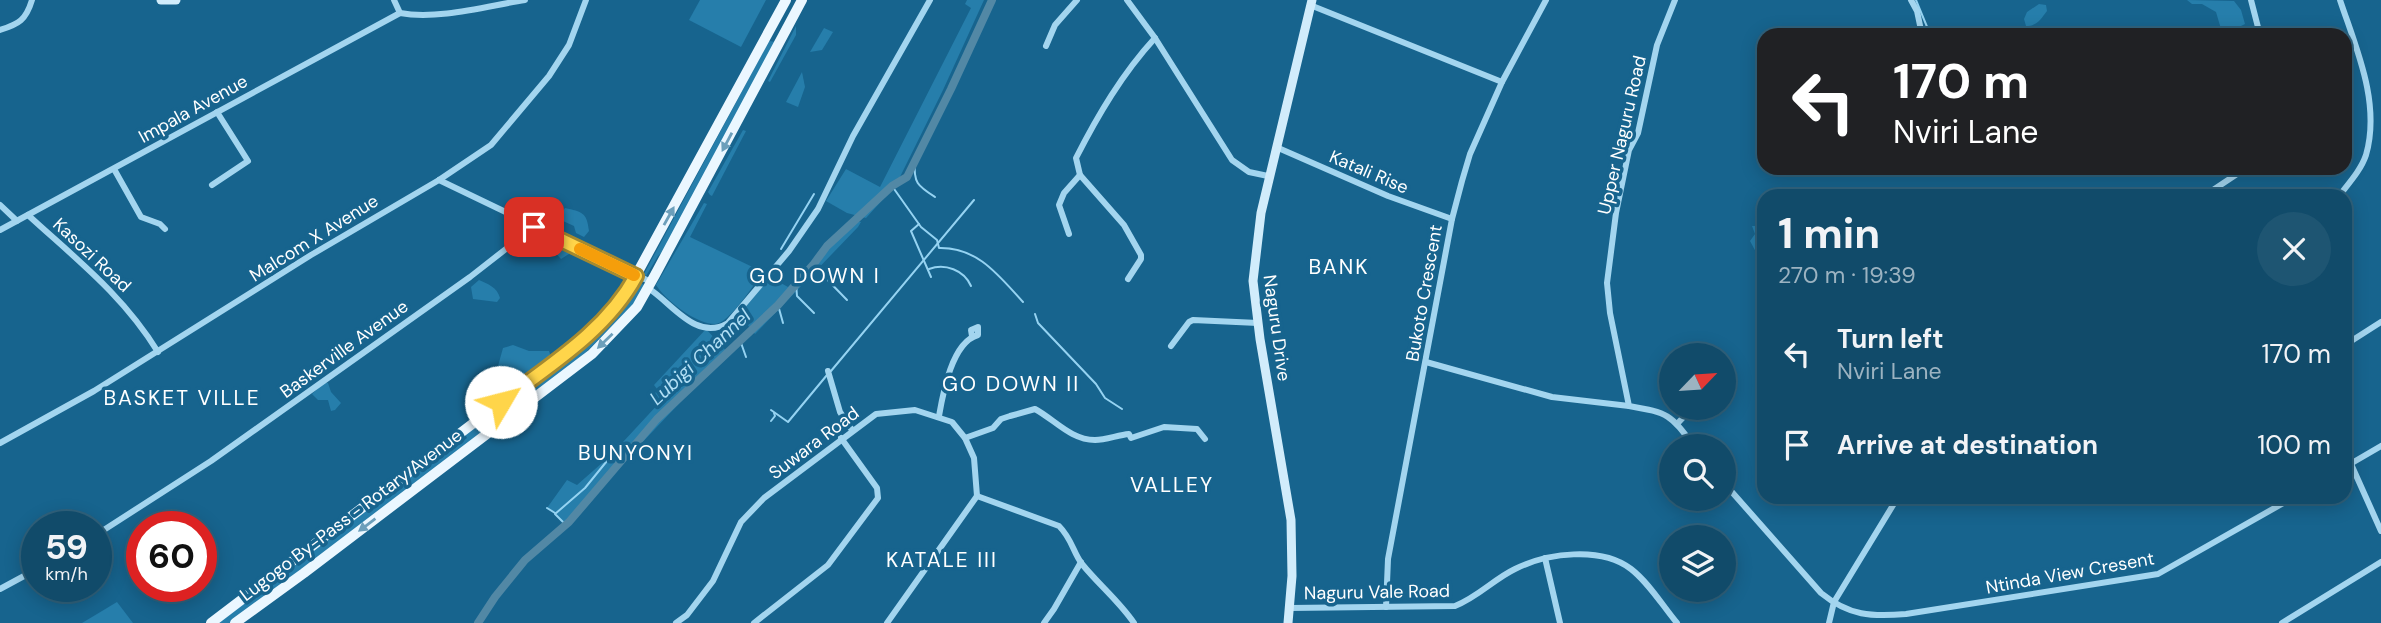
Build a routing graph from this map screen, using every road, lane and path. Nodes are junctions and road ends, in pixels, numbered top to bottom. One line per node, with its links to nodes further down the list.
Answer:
1 (32, 0): 22 (street)
2 (161, 0): 3 (street)
3 (176, 0)
4 (394, 0): 18 (street)
5 (525, 0): 18 (street)
6 (586, 0): 35 (street, Malcom X Avenue)
7 (786, 0): 23 (main road, Lugogo By-Pass - Rotary Avenue)
8 (802, 0): 26 (main road, Lugogo By-Pass - Rotary Avenue)
9 (930, 0): 49 (street)
10 (1077, 0): 27 (street)
11 (1128, 0): 25 (street)
12 (1546, 0): 28 (street, Bukoto Crescent)
13 (1675, 0): 58 (street, Upper Naguru Road)
14 (1911, 0): 19 (street)
15 (2252, 0): 20 (street)
16 (2340, 0): 21 (street)
17 (1311, 2): 28 (street); 30 (street, Naguru Drive)
18 (400, 13): 29 (street, Impala Avenue)
19 (1921, 28)
20 (2258, 28)
21 (2349, 28)
22 (0, 30)
23 (767, 35): 26 (main road); 47 (main road, Lugogo By-Pass - Rotary Avenue, one-way to 23)
24 (2352, 36): 38 (street)
25 (1155, 38): 32 (street); 34 (street)
26 (780, 40): 49 (main road, Lugogo By-Pass - Rotary Avenue, one-way to 49)
27 (1046, 46)
28 (1502, 82): 41 (street, Bukoto Crescent)
29 (217, 112): 31 (street, Impala Avenue); 36 (street)
30 (1276, 147): 34 (street, Naguru Drive); 41 (street, Katali Rise)
31 (114, 169): 40 (street, Impala Avenue); 44 (street)
32 (1080, 175): 46 (street); 48 (street)
33 (2236, 175): 37 (street)
34 (1268, 176): 50 (street, Naguru Drive)
35 (439, 180): 43 (street); 55 (street, Malcom X Avenue)
36 (212, 186)
37 (2214, 189)
38 (2345, 189)
39 (0, 205): 42 (street)
40 (28, 215): 42 (street, Impala Avenue); 55 (street, Kasozi Road)
41 (1452, 219): 56 (street, Bukoto Crescent)
42 (18, 221): 45 (street, Impala Avenue)
43 (534, 227): 47 (street); 76 (street, Baskerville Avenue)
44 (165, 229)
45 (0, 230)
46 (1069, 234)
47 (636, 276): 49 (street); 86 (main road, Lugogo By-Pass - Rotary Avenue)
48 (1128, 279)
49 (649, 285): 87 (main road, Lugogo By-Pass - Rotary Avenue, one-way to 87)
50 (1258, 323): 54 (street); 85 (street, Naguru Drive)
51 (2381, 323): 53 (street)
52 (972, 336): 59 (street)
53 (2352, 341)
54 (1171, 346)
55 (158, 352): 68 (street, Malcom X Avenue)
56 (1426, 362): 58 (street); 84 (street, Bukoto Crescent)
57 (828, 371): 62 (street)
58 (1629, 406): 61 (street)
59 (939, 416): 62 (street, Suwara Road); 65 (street)
60 (1681, 420): 61 (street)
61 (1677, 424): 64 (street)
62 (852, 430): 66 (street, Suwara Road)
63 (0, 433): 68 (street)
64 (1685, 434)
65 (965, 438): 67 (street); 72 (street)
66 (841, 439): 88 (street, Suwara Road); 89 (street)
67 (1205, 439)
68 (2, 442)
69 (2381, 446): 70 (street)
70 (2352, 464)
71 (2352, 474): 77 (street)
72 (977, 496): 79 (street); 90 (street)
73 (1736, 497): 83 (street)
74 (1895, 504): 83 (street)
75 (2282, 504): 83 (street, Ntinda View Cresent)
76 (112, 525)
77 (2381, 531)
78 (1545, 558): 84 (street, Naguru Vale Road); 94 (street); 95 (street, Naguru Vale Road)
79 (1081, 562): 91 (street); 92 (street)
80 (2381, 562): 97 (street)
81 (21, 578): 82 (street)
82 (0, 589)
83 (1834, 602): 96 (street)
84 (1386, 607): 85 (street, Naguru Vale Road)
85 (1290, 608): 93 (street, Naguru Drive)
86 (211, 623)
87 (235, 623)
88 (676, 623)
89 (754, 623)
90 (887, 623)
91 (1044, 623)
92 (1135, 623)
93 (1288, 623)
94 (1560, 623)
95 (1677, 623)
96 (1829, 623)
97 (2282, 623)

